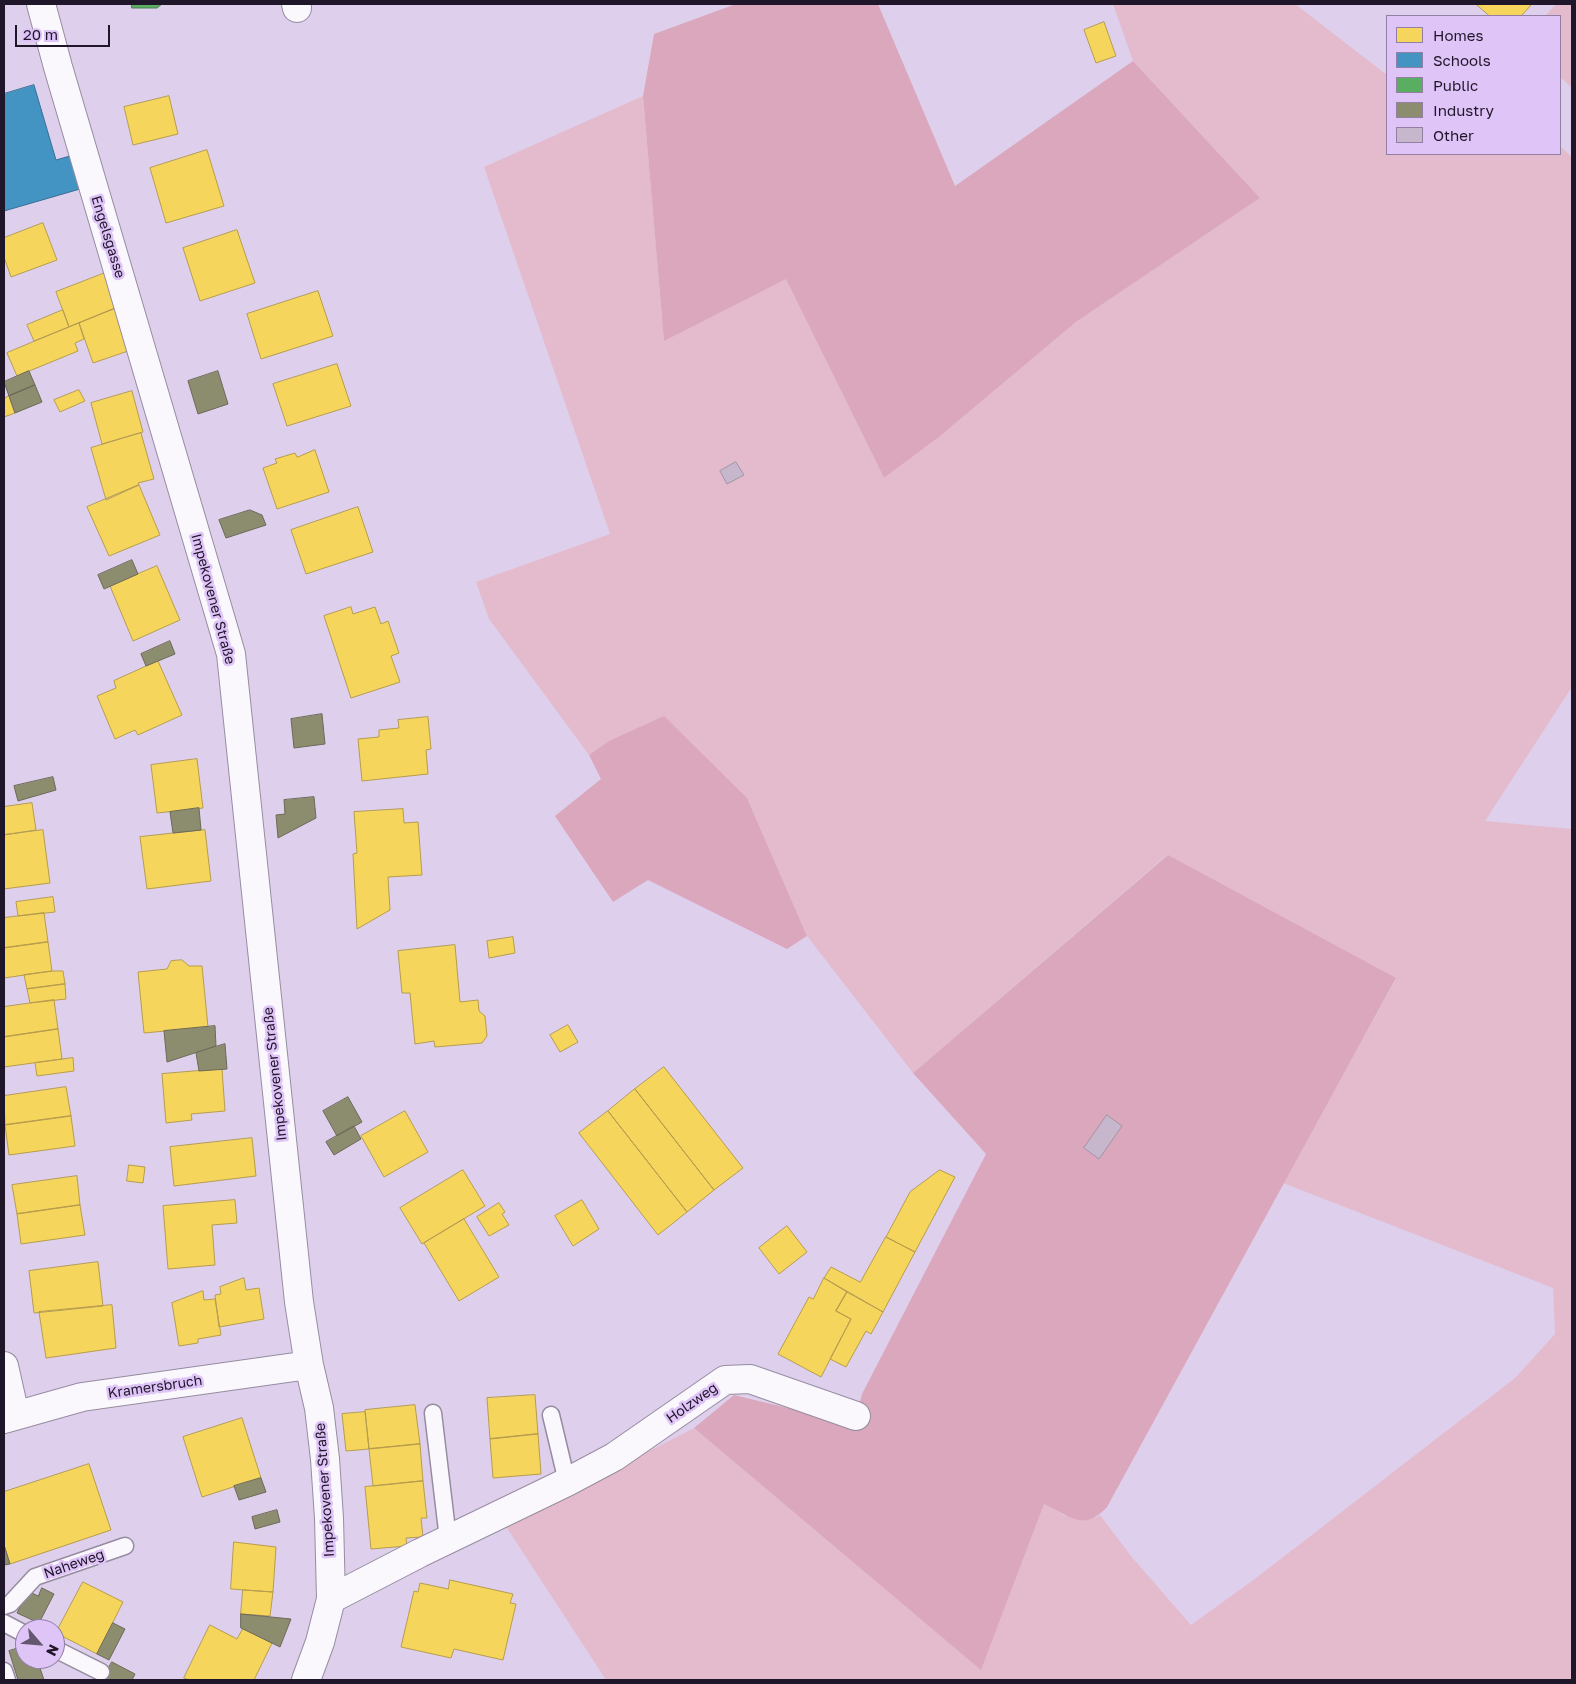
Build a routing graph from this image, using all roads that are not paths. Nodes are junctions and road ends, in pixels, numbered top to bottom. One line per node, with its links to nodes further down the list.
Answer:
1 (41, 4): 2 (street, Engelsgasse)
2 (176, 470): 4 (street, Impekovener Straße)
3 (4, 1366): 8 (street)
4 (309, 1366): 8 (street, Kramersbruch); 12 (street, Impekovener Straße)
5 (433, 1412): 10 (lane)
6 (551, 1415): 9 (lane)
7 (856, 1416): 9 (street, Holzweg)
8 (10, 1417)
9 (567, 1482): 10 (street, Holzweg)
10 (448, 1539): 12 (street, Holzweg)
11 (125, 1546): 13 (lane, Naheweg)
12 (331, 1599): 18 (street, Impekovener Straße)
13 (4, 1606)
14 (65, 1654): 16 (lane)
15 (4, 1671): 17 (lane)
16 (101, 1672)
17 (7, 1680)
18 (306, 1680)

